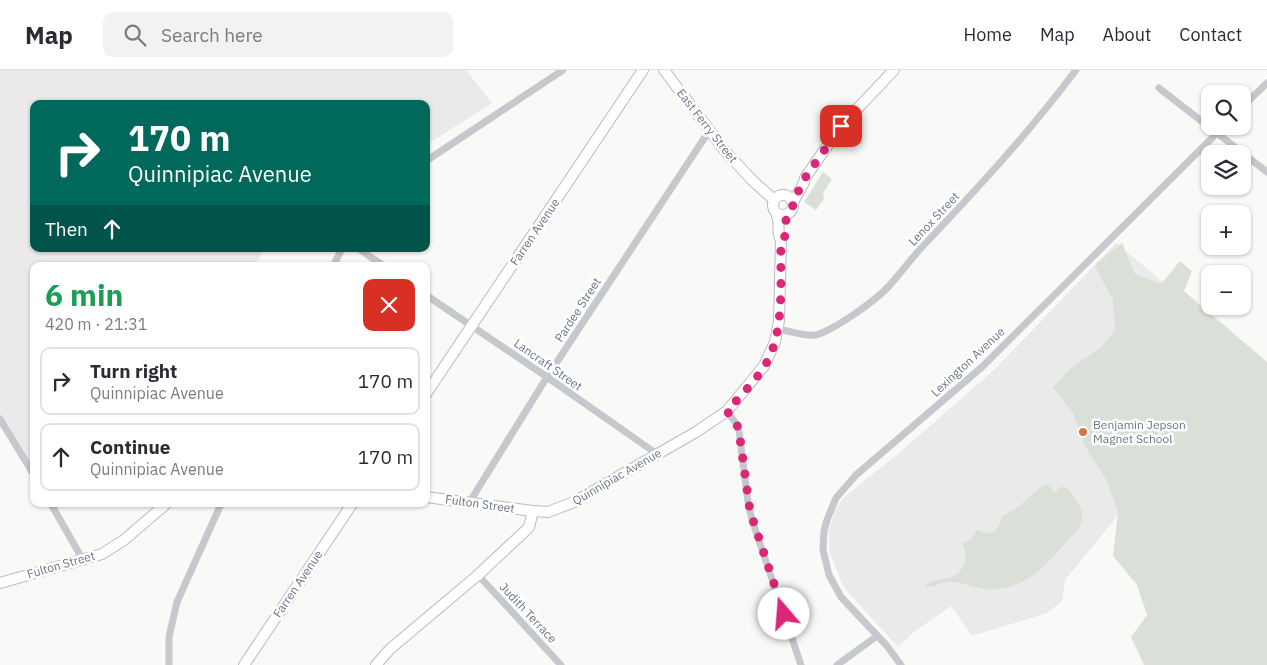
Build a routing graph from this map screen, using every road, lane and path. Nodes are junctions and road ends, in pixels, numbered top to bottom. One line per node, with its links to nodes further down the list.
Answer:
1 (563, 70): 13 (street)
2 (643, 70): 23 (main road, Farren Avenue)
3 (664, 70): 10 (main road, East Ferry Street)
4 (894, 70): 15 (main road, Quinnipiac Avenue)
5 (1076, 70): 24 (street, Lenox Street)
6 (1267, 82): 8 (street)
7 (1159, 88): 9 (street)
8 (1251, 99)
9 (1201, 120)
10 (708, 131): 16 (main road, East Ferry Street); 25 (street, Pardee Street)
11 (1216, 135): 41 (street, Lexington Avenue)
12 (1221, 135): 14 (street)
13 (430, 158)
14 (1267, 172)
15 (805, 178): 16 (main road, Quinnipiac Avenue); 17 (main road, Quinnipiac Avenue)
16 (778, 198): 17 (main road); 18 (main road)
17 (791, 209): 18 (main road); 19 (main road, Quinnipiac Avenue)
18 (776, 213): 19 (main road, Quinnipiac Avenue)
19 (781, 241): 24 (main road, Quinnipiac Avenue)
20 (363, 252): 21 (street)
21 (378, 262)
22 (430, 298): 23 (street, Lancraft Street)
23 (472, 326): 25 (street, Lancraft Street); 26 (main road, Farren Avenue)
24 (778, 330): 27 (main road, Quinnipiac Avenue)
25 (547, 377): 29 (street, Lancraft Street); 32 (street, Pardee Street)
26 (430, 388)
27 (727, 411): 29 (main road, Quinnipiac Avenue); 47 (street)
28 (0, 419): 30 (street)
29 (657, 454): 37 (main road, Quinnipiac Avenue)
30 (30, 468)
31 (430, 498): 32 (main road, Fulton Street)
32 (469, 503): 37 (main road, Fulton Street)
33 (53, 507): 38 (street)
34 (162, 507): 38 (main road, Fulton Street)
35 (220, 507): 43 (street)
36 (350, 507): 44 (main road, Farren Avenue)
37 (533, 511): 39 (main road)
38 (83, 560): 40 (main road, Fulton Street)
39 (478, 576): 45 (main road); 46 (street, Judith Terrace)
40 (0, 583)
41 (877, 636): 42 (street); 48 (street, Lexington Avenue)
42 (839, 664)
43 (169, 665)
44 (244, 665)
45 (376, 665)
46 (561, 665)
47 (801, 665)
48 (901, 665)

